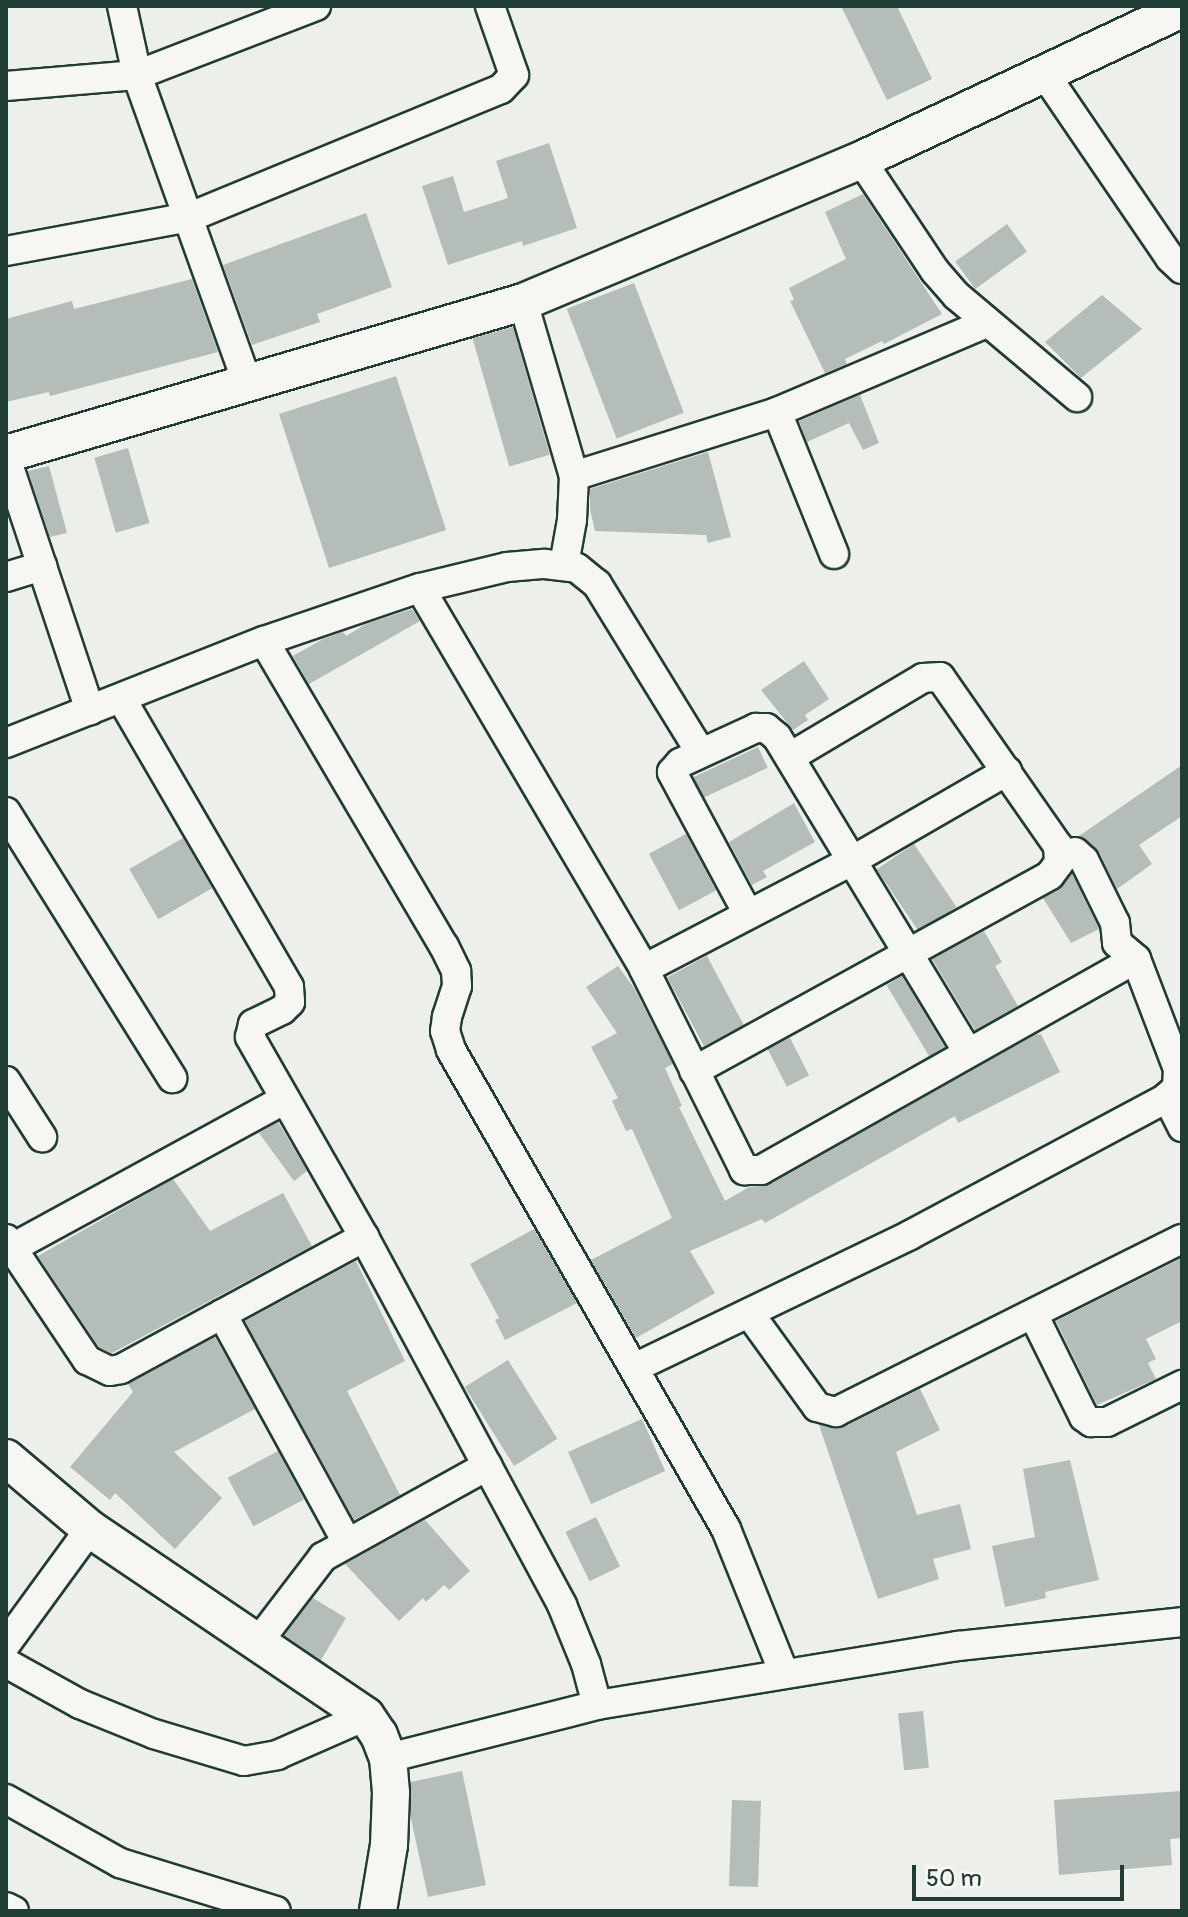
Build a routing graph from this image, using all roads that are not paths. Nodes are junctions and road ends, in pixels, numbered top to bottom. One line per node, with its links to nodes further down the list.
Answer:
1 (122, 6): 6 (street)
2 (316, 6): 6 (street)
3 (490, 6): 9 (street)
4 (1182, 9): 5 (main road)
5 (1044, 73): 8 (main road); 11 (street)
6 (137, 75): 7 (street); 9 (street)
7 (6, 86)
8 (861, 160): 12 (main road); 13 (street)
9 (190, 217): 10 (street); 14 (street)
10 (6, 251)
11 (1182, 269)
12 (523, 302): 14 (main road); 18 (street)
13 (987, 323): 15 (street); 16 (street)
14 (247, 383): 17 (main road)
15 (1077, 397)
16 (777, 412): 18 (street); 20 (street)
17 (6, 456): 21 (street)
18 (574, 476): 19 (street)
19 (568, 543): 23 (street); 28 (street)
20 (834, 554)
21 (42, 566): 22 (street); 26 (street)
22 (6, 577)
23 (420, 588): 24 (street); 37 (street)
24 (264, 641): 25 (street); 52 (street)
25 (121, 698): 26 (street); 43 (street)
26 (90, 710): 27 (street)
27 (6, 743)
28 (701, 753): 29 (street); 34 (street)
29 (790, 757): 30 (street); 33 (street)
30 (1007, 771): 33 (street); 35 (street)
31 (6, 812): 40 (street)
32 (1075, 852): 36 (street)
33 (853, 860): 34 (street); 35 (street)
34 (748, 914): 37 (street)
35 (909, 950): 38 (street); 39 (street)
36 (1136, 959): 38 (street); 42 (street)
37 (644, 969): 39 (street)
38 (968, 1052): 39 (street)
39 (694, 1071)
40 (172, 1078)
41 (6, 1081): 45 (street)
42 (1175, 1093): 44 (street); 49 (street)
43 (285, 1099): 46 (street); 48 (street)
44 (1182, 1127)
45 (42, 1137)
46 (364, 1237): 50 (street); 55 (street)
47 (1182, 1239): 51 (street)
48 (9, 1243): 50 (street)
49 (749, 1313): 51 (street); 52 (street)
50 (222, 1314): 57 (street)
51 (1033, 1314): 53 (street)
52 (634, 1368): 62 (street)
53 (1182, 1385)
54 (7, 1461): 56 (main road)
55 (487, 1466): 57 (street); 63 (street)
56 (90, 1529): 59 (main road); 60 (street)
57 (347, 1542): 59 (street)
58 (1182, 1622): 62 (street)
59 (258, 1642): 64 (main road)
60 (6, 1644)
61 (6, 1663): 64 (street)
62 (784, 1673): 63 (street)
63 (597, 1705): 65 (street)
64 (366, 1716): 65 (main road)
65 (388, 1758): 71 (main road)
66 (6, 1799): 67 (street)
67 (199, 1900): 70 (street)
68 (6, 1907): 69 (street)
69 (14, 1911)
70 (276, 1911)
71 (378, 1911)

